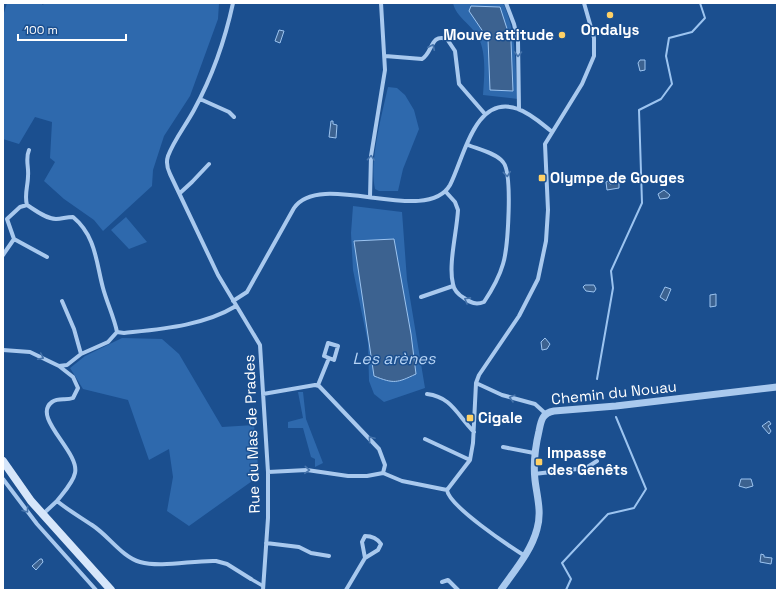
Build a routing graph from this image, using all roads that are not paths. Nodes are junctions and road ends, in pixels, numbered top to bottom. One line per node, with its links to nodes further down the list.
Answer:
1 (233, 3): 6 (street, Rue du Mas de Prades)
2 (381, 3): 5 (street)
3 (506, 3): 7 (street, one-way to 7)
4 (584, 3): 10 (street)
5 (385, 56): 8 (street, one-way to 8); 16 (street, one-way to 5)
6 (200, 99): 9 (street); 15 (street, Rue du Mas de Prades)
7 (519, 109): 8 (street); 10 (street)
8 (485, 114): 11 (street)
9 (234, 118)
10 (551, 131): 31 (street)
11 (468, 145): 14 (street); 21 (street, one-way to 21)
12 (29, 150): 17 (street)
13 (209, 164): 15 (street)
14 (446, 192): 16 (street); 21 (street)
15 (180, 193): 24 (street, Rue du Mas de Prades)
16 (370, 197): 24 (street)
17 (27, 205): 18 (street); 26 (street)
18 (14, 239): 19 (street); 20 (street)
19 (3, 255)
20 (47, 257)
21 (453, 286): 22 (street)
22 (421, 297)
23 (62, 301): 28 (street)
24 (233, 301): 25 (street, Rue du Mas de Prades)
25 (236, 306): 26 (street); 34 (street, Rue du Mas de Prades)
26 (117, 332): 28 (street)
27 (3, 350): 30 (street, one-way to 30)
28 (81, 354): 30 (street)
29 (329, 358): 32 (street)
30 (59, 366): 49 (street)
31 (476, 383): 36 (street, one-way to 31); 37 (street)
32 (318, 385): 34 (street); 45 (street, one-way to 32)
33 (777, 387): 36 (street, Chemin du Nouau)
34 (263, 394): 44 (street, Rue du Mas de Prades)
35 (427, 394): 37 (street)
36 (546, 414): 40 (street, Chemin du Nouau)
37 (474, 432): 42 (street)
38 (425, 439): 42 (street)
39 (503, 447): 40 (street)
40 (534, 453): 46 (street, Chemin du Nouau)
41 (3, 460): 50 (main road)
42 (470, 460): 48 (street)
43 (597, 461): 46 (street)
44 (268, 472): 45 (street, one-way to 45); 51 (street, Rue du Mas de Prades)
45 (383, 473): 48 (street)
46 (534, 474): 53 (street, Chemin du Nouau)
47 (3, 479): 57 (street, one-way to 57)
48 (447, 490): 53 (street)
49 (57, 501): 50 (street); 55 (street)
50 (43, 514): 61 (main road)
51 (266, 543): 52 (street); 58 (street, Rue du Mas de Prades)
52 (329, 556)
53 (525, 556): 64 (street, Chemin du Nouau)
54 (365, 558): 54 (street); 62 (street)
55 (251, 579): 58 (street)
56 (442, 582): 63 (street)
57 (92, 585): 59 (street); 60 (street)
58 (263, 588)
59 (88, 590)
60 (96, 590)
61 (110, 590)
62 (346, 590)
63 (458, 590)
64 (501, 590)

